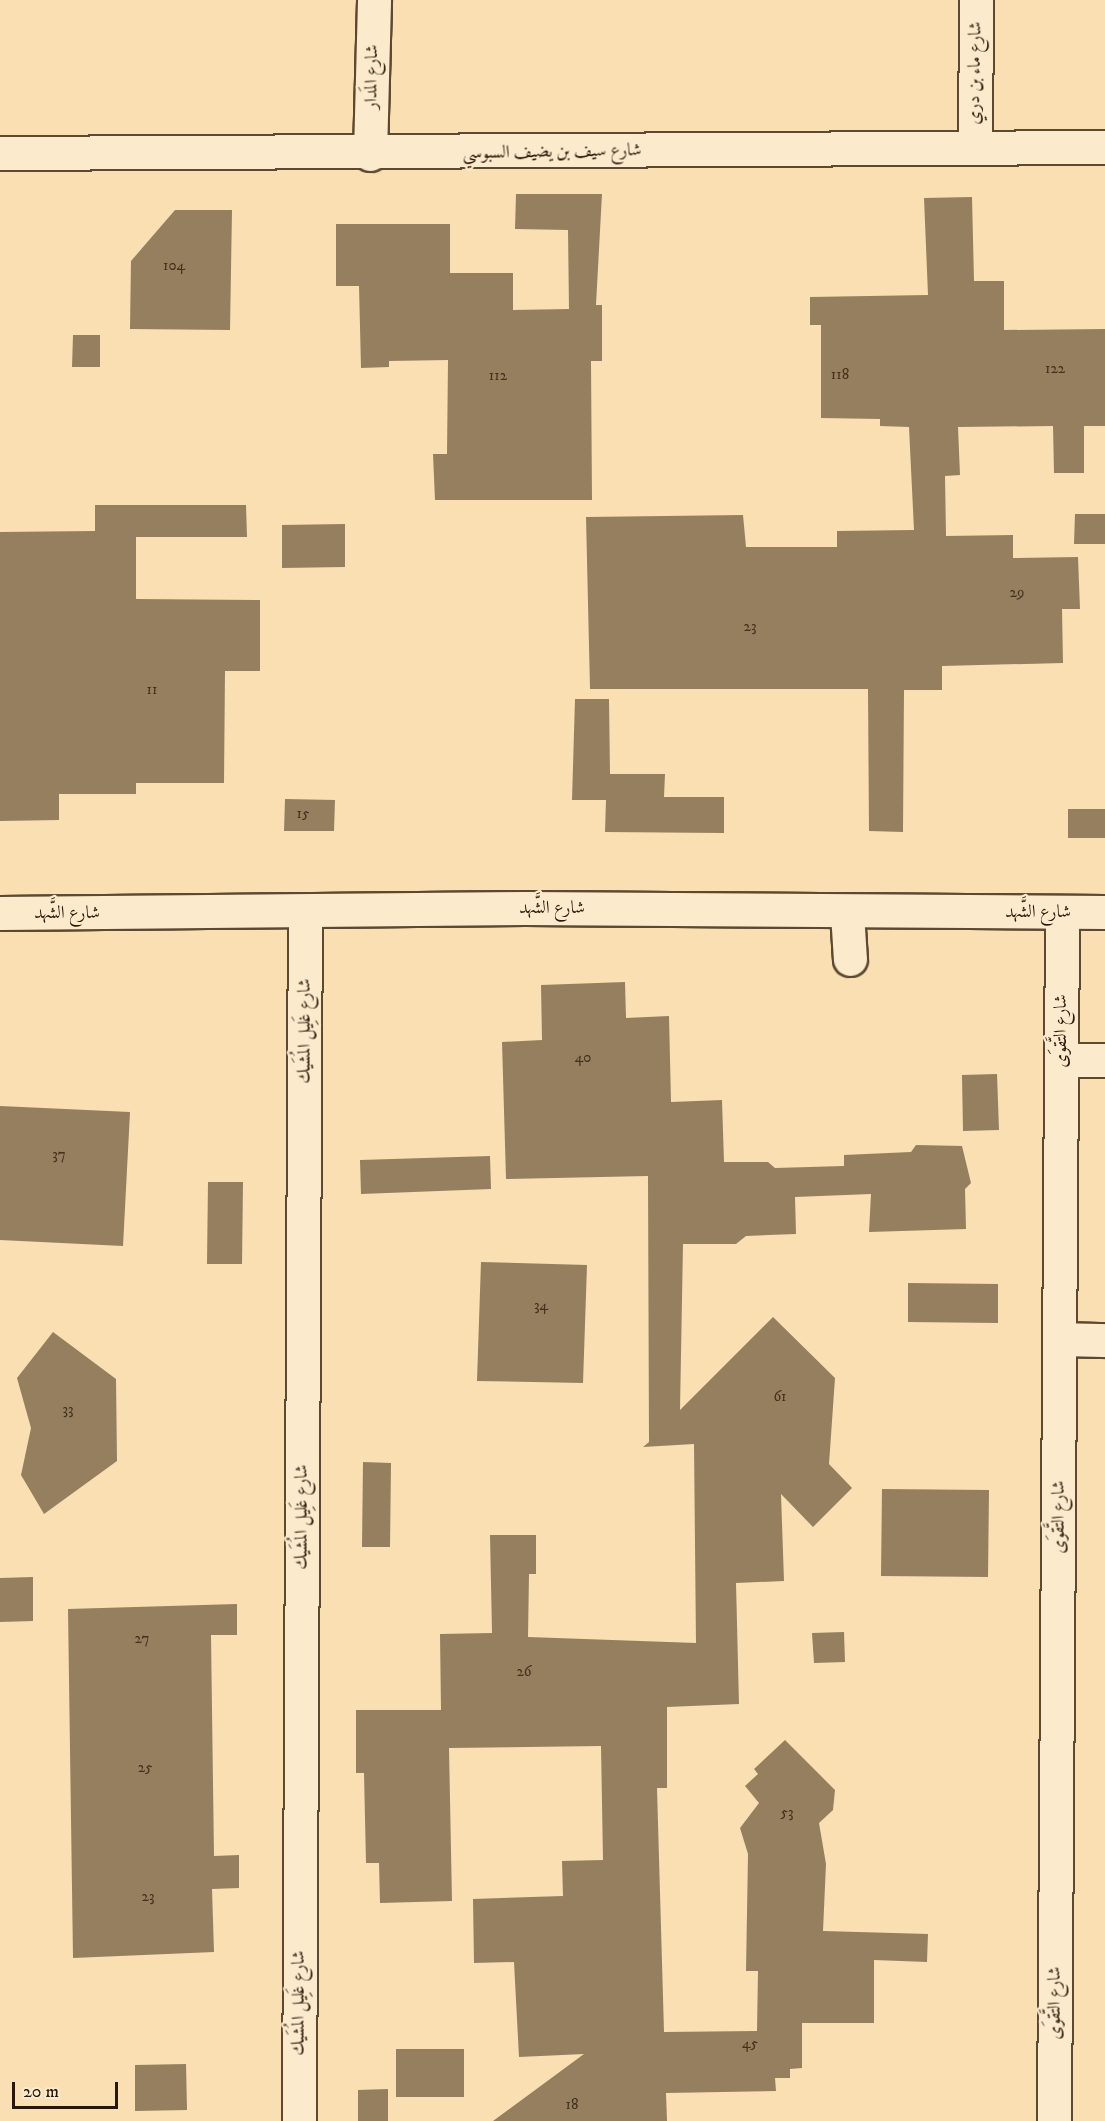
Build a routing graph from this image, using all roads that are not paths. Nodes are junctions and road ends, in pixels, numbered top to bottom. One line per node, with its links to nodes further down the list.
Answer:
1 (374, 0): 6 (street, شارع المَدار)
2 (976, 0): 3 (street, شارع ماء بن دري)
3 (975, 147): 4 (street, شارع سيف بن يضيف السبوسي); 6 (street, شارع سيف بن يضيف السبوسي)
4 (1105, 147)
5 (0, 153): 6 (street, شارع سيف بن يضيف السبوسي)
6 (370, 154)
7 (1062, 912): 8 (street, شارع الشَّهد); 11 (street, شارع الشَّهد); 13 (street, شارع التَّقوَى)
8 (1105, 912)
9 (0, 913): 10 (street, شارع الشَّهد)
10 (305, 913): 11 (street, شارع الشَّهد); 17 (street, شارع غَلِيل المُشَيك)
11 (847, 913): 12 (street)
12 (850, 959)
13 (1060, 1060): 14 (street); 15 (street, شارع التَّقوَى)
14 (1105, 1060)
15 (1060, 1340): 16 (street); 18 (street, شارع التَّقوَى)
16 (1105, 1340)
17 (299, 2121)
18 (1054, 2121)

